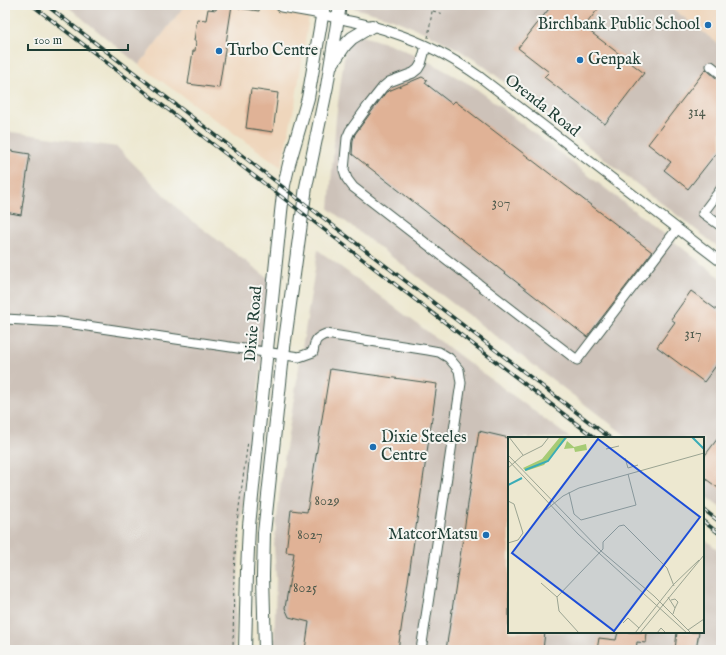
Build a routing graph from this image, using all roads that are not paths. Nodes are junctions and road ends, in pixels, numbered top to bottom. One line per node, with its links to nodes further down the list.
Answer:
1 (340, 5): 4 (main road, Dixie Road)
2 (281, 7): 3 (street, Orenda Road)
3 (323, 10): 4 (street, Orenda Road); 15 (main road, Dixie Road)
4 (338, 18): 5 (street, Orenda Road); 8 (main road, Dixie Road)
5 (372, 26): 6 (street, Orenda Road); 8 (main road)
6 (426, 46): 12 (street, Orenda Road); 12 (street)
7 (711, 66): 9 (street)
8 (330, 67): 16 (main road, Dixie Road)
9 (721, 74)
10 (721, 188): 11 (street)
11 (721, 226)
12 (677, 229): 13 (street, Orenda Road)
13 (721, 262)
14 (5, 320): 15 (street)
15 (267, 353): 16 (street); 17 (main road, Dixie Road)
16 (283, 355): 18 (main road, Dixie Road); 19 (street)
17 (245, 650)
18 (265, 650)
19 (420, 650)

